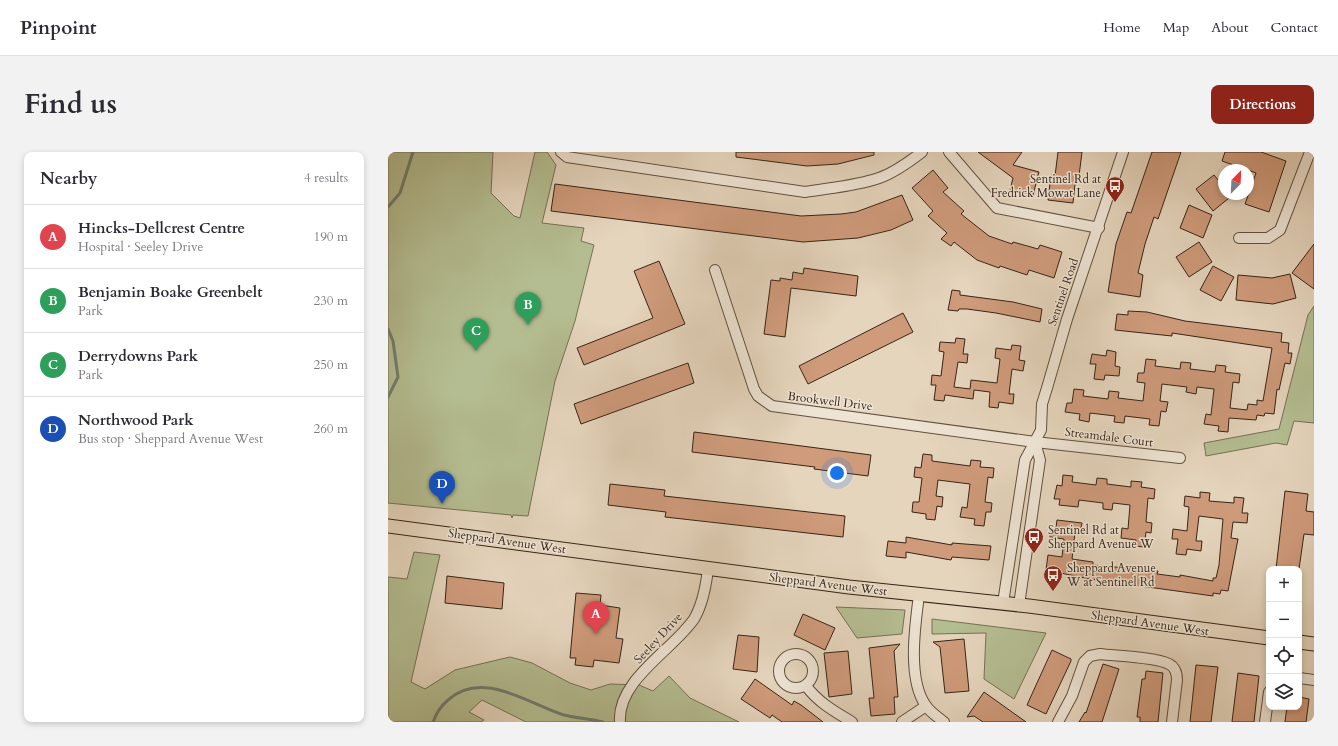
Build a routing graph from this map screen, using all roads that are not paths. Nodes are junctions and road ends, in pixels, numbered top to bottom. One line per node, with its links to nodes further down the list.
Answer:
1 (561, 152): 2 (street)
2 (922, 152)
3 (949, 152): 7 (street)
4 (1123, 152): 7 (street, Sentinel Road)
5 (1310, 152): 6 (street); 8 (street)
6 (1314, 153)
7 (1099, 228): 10 (street, Sentinel Road)
8 (1239, 238)
9 (715, 270): 10 (street, Brookwell Drive)
10 (1035, 442): 11 (street, Streamdale Court); 15 (street, Sentinel Road); 16 (street)
11 (1180, 458)
12 (388, 526): 13 (main road, Sheppard Avenue West)
13 (708, 569): 14 (main road, Sheppard Avenue West); 25 (street, Seeley Drive)
14 (919, 594): 15 (main road, Sheppard Avenue West); 23 (street)
15 (1003, 603): 16 (main road, Sheppard Avenue West)
16 (1019, 605): 17 (main road, Sheppard Avenue West)
17 (1266, 638)
18 (1302, 642): 19 (main road)
19 (1314, 644)
20 (1302, 678): 21 (street)
21 (1314, 680)
22 (806, 686): 26 (street)
23 (926, 706): 27 (street); 28 (street)
24 (1267, 710): 31 (street)
25 (620, 722)
26 (852, 722)
27 (902, 722)
28 (944, 722)
29 (1058, 722): 30 (street)
30 (1172, 722)
31 (1265, 722)

